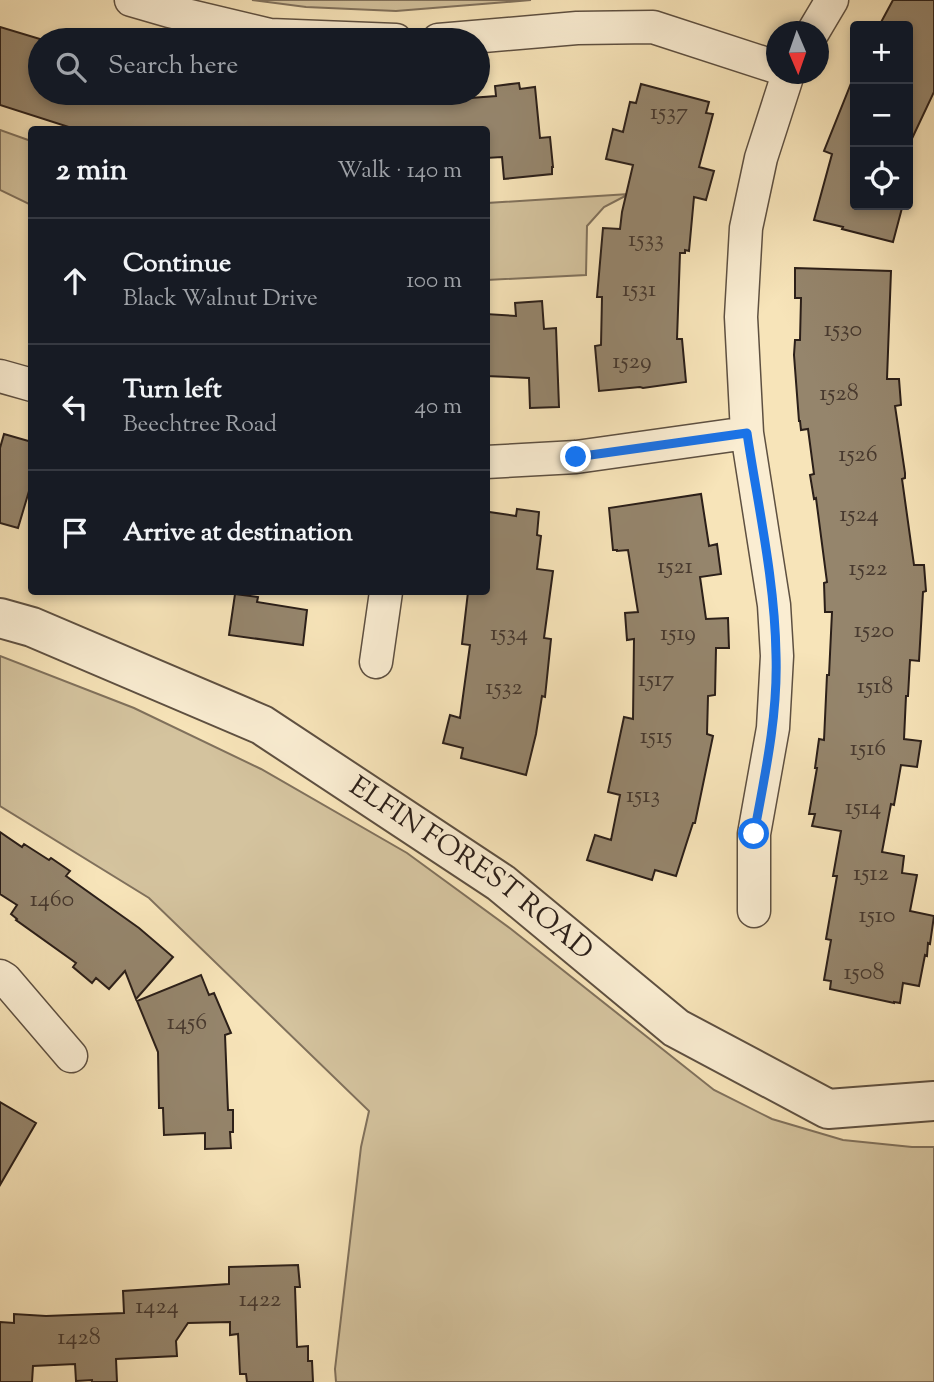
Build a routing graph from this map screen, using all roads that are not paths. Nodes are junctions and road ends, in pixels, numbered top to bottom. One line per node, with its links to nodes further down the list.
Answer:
1 (131, 0): 4 (street)
2 (832, 0): 3 (street)
3 (820, 21)
4 (241, 28)
5 (490, 36): 6 (street)
6 (766, 64)
7 (785, 84): 10 (street)
8 (0, 376): 9 (street)
9 (28, 384)
10 (747, 433): 11 (street); 15 (street)
11 (490, 462)
12 (386, 595): 14 (street)
13 (0, 618): 18 (street, ELFIN FOREST ROAD)
14 (376, 662)
15 (754, 911)
16 (0, 976): 17 (street)
17 (71, 1056)
18 (934, 1101)

